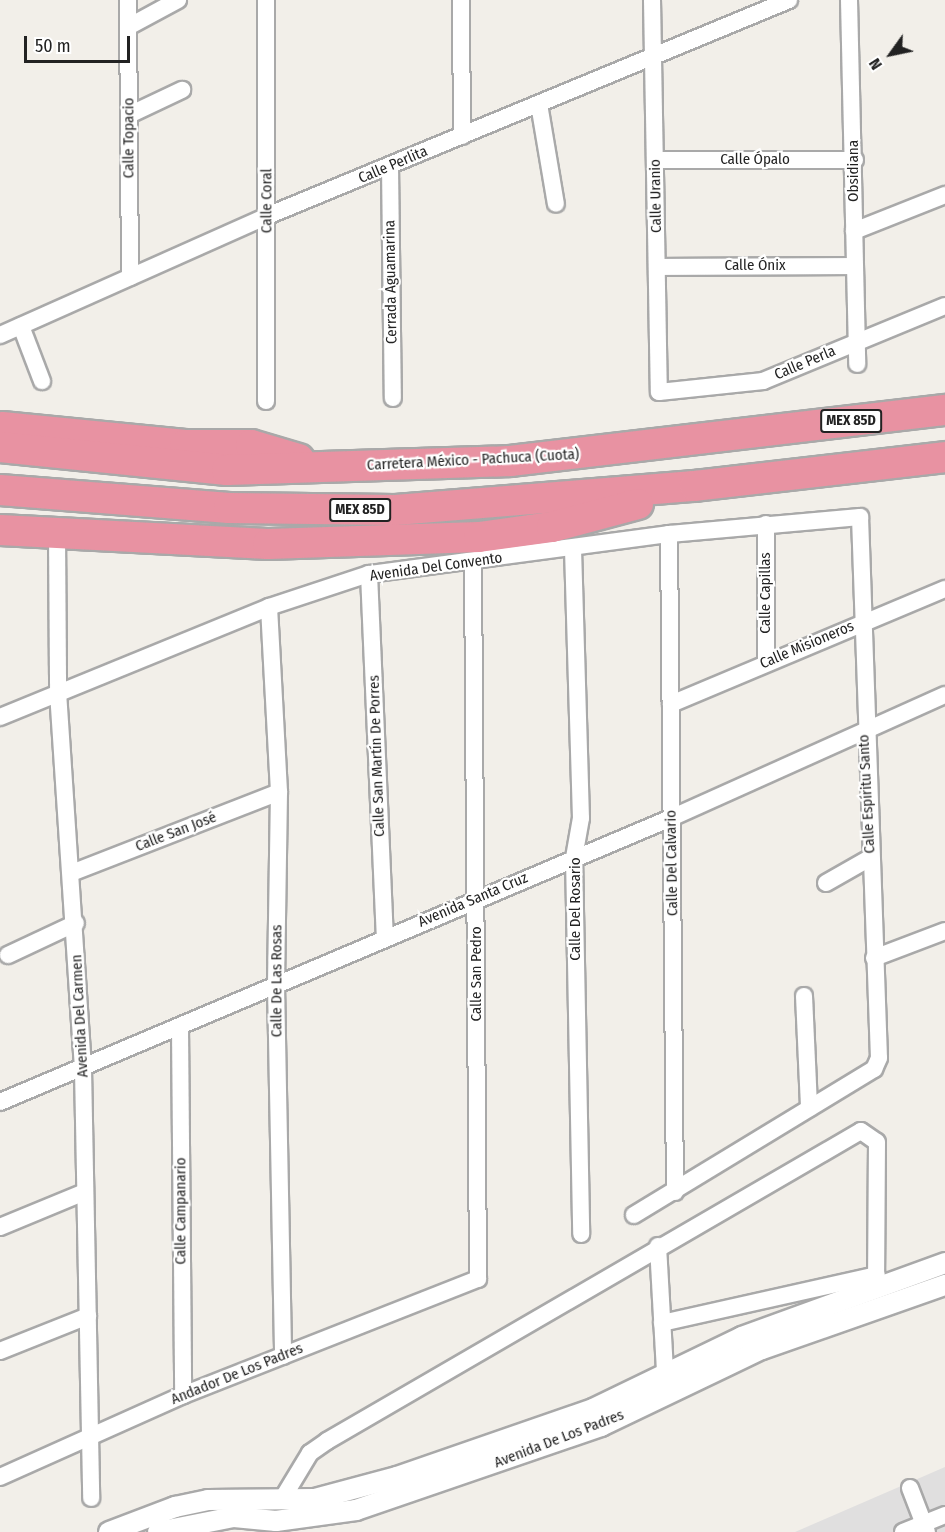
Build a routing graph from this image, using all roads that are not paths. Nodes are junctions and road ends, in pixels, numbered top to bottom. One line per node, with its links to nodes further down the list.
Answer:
1 (128, 0): 8 (street, Calle Topacio)
2 (178, 0): 8 (street)
3 (266, 0): 19 (street, Calle Coral)
4 (461, 0): 13 (street)
5 (652, 0): 9 (street, Calle Uranio)
6 (789, 0): 9 (street, Calle Perlita)
7 (849, 0): 15 (street, Obsidiana)
8 (128, 27): 12 (street, Calle Topacio)
9 (652, 57): 11 (street, Calle Perlita); 14 (street, Calle Uranio)
10 (182, 90): 12 (street)
11 (539, 104): 13 (street, Calle Perlita); 18 (street)
12 (129, 115): 23 (street, Calle Topacio)
13 (462, 136): 16 (street, Calle Perlita)
14 (655, 160): 15 (street, Calle Ópalo); 22 (street, Calle Uranio)
15 (855, 160): 20 (street, Obsidiana)
16 (390, 166): 19 (street, Calle Perlita); 31 (street, Cerrada Aguamarina)
17 (945, 195): 20 (street)
18 (556, 204)
19 (267, 216): 23 (street, Calle Perlita); 32 (street, Calle Coral)
20 (854, 231): 21 (street, Obsidiana)
21 (854, 266): 22 (street, Calle Ónix); 27 (street, Obsidiana)
22 (657, 267): 30 (street, Calle Uranio)
23 (130, 277): 25 (street, Calle Perlita)
24 (945, 306): 27 (street, Calle Perla)
25 (21, 326): 26 (street, Calle Perlita); 29 (street)
26 (0, 335)
27 (857, 341): 28 (street, Obsidiana); 30 (street, Calle Perla)
28 (857, 364)
29 (42, 381)
30 (659, 392)
31 (393, 398)
32 (266, 401)
33 (945, 410): 37 (highway, Carretera México - Pachuca (Cuota) / MEX 85D)
34 (0, 426): 37 (highway)
35 (0, 447): 37 (highway, Carretera México - Pachuca (Cuota) / MEX 85D)
36 (945, 457): 38 (highway, MEX 85D)
37 (328, 468)
38 (695, 486): 39 (highway, MEX 85D); 46 (highway)
39 (12, 491)
40 (0, 509): 46 (highway)
41 (860, 517): 42 (street, Avenida Del Convento); 52 (street, Calle Espíritu Santo)
42 (766, 524): 45 (street, Avenida Del Convento); 53 (street, Calle Capillas)
43 (0, 530): 44 (highway)
44 (57, 534): 46 (highway); 54 (street, Avenida Del Carmen)
45 (669, 534): 47 (street, Avenida Del Convento); 56 (street, Calle Del Calvario)
46 (268, 544)
47 (573, 549): 48 (street, Avenida Del Convento); 61 (street, Calle Del Rosario)
48 (473, 561): 49 (street, Avenida Del Convento); 65 (street, Calle San Pedro)
49 (369, 574): 51 (street, Avenida Del Convento); 68 (street, Calle San Martín De Porres)
50 (945, 589): 52 (street, Calle Misioneros)
51 (269, 607): 54 (street, Avenida Del Convento); 59 (street, Calle De Las Rosas)
52 (863, 621): 53 (street, Calle Misioneros); 58 (street, Calle Espíritu Santo)
53 (766, 662): 56 (street, Calle Misioneros)
54 (58, 693): 57 (street, Avenida Del Convento); 63 (street, Avenida Del Carmen)
55 (945, 694): 58 (street, Avenida Santa Cruz)
56 (671, 704): 60 (street, Calle Del Calvario)
57 (0, 717)
58 (864, 728): 60 (street, Avenida Santa Cruz); 62 (street, Calle Espíritu Santo)
59 (279, 792): 63 (street, Calle San José); 71 (street, Calle De Las Rosas)
60 (671, 818): 61 (street, Avenida Santa Cruz); 78 (street, Calle Del Calvario)
61 (574, 858): 65 (street, Avenida Santa Cruz); 81 (street, Calle Del Rosario)
62 (870, 858): 64 (street); 70 (street, Calle Espíritu Santo)
63 (74, 872): 66 (street, Avenida Del Carmen)
64 (826, 883)
65 (477, 898): 68 (street, Avenida Santa Cruz); 84 (street, Calle San Pedro)
66 (76, 923): 69 (street); 74 (street, Avenida Del Carmen)
67 (945, 931): 70 (street)
68 (385, 937): 71 (street, Avenida Santa Cruz)
69 (8, 955)
70 (874, 958): 76 (street, Calle Espíritu Santo)
71 (276, 985): 73 (street, Avenida Santa Cruz); 90 (street, Calle De Las Rosas)
72 (804, 996): 76 (street)
73 (180, 1028): 74 (street, Avenida Santa Cruz); 92 (street, Calle Campanario)
74 (83, 1069): 75 (street, Avenida Santa Cruz); 77 (street, Avenida Del Carmen)
75 (0, 1102)
76 (809, 1108): 78 (street)
77 (85, 1192): 80 (street); 87 (street, Avenida Del Carmen)
78 (675, 1192): 79 (street)
79 (634, 1215)
80 (0, 1227)
81 (581, 1234)
82 (658, 1246): 85 (street); 88 (street); 97 (street)
83 (945, 1263): 85 (street, Avenida De Los Padres)
84 (478, 1279): 90 (street, Andador De Los Padres)
85 (876, 1280): 88 (street); 91 (street, Avenida De Los Padres)
86 (945, 1284): 101 (street, Avenida De Los Padres)
87 (88, 1316): 89 (street); 93 (street, Avenida Del Carmen)
88 (662, 1323): 91 (street)
89 (0, 1351)
90 (283, 1356): 92 (street, Andador De Los Padres)
91 (665, 1373): 97 (street, Avenida De Los Padres)
92 (183, 1395): 93 (street, Andador De Los Padres)
93 (88, 1437): 94 (street, Andador De Los Padres); 96 (street, Avenida Del Carmen)
94 (0, 1477)
95 (910, 1488): 99 (street)
96 (91, 1498)
97 (281, 1501): 100 (street, Avenida De Los Padres)
98 (945, 1515): 99 (street)
99 (925, 1528): 102 (street)
100 (109, 1532)
101 (158, 1532)
102 (903, 1532)

